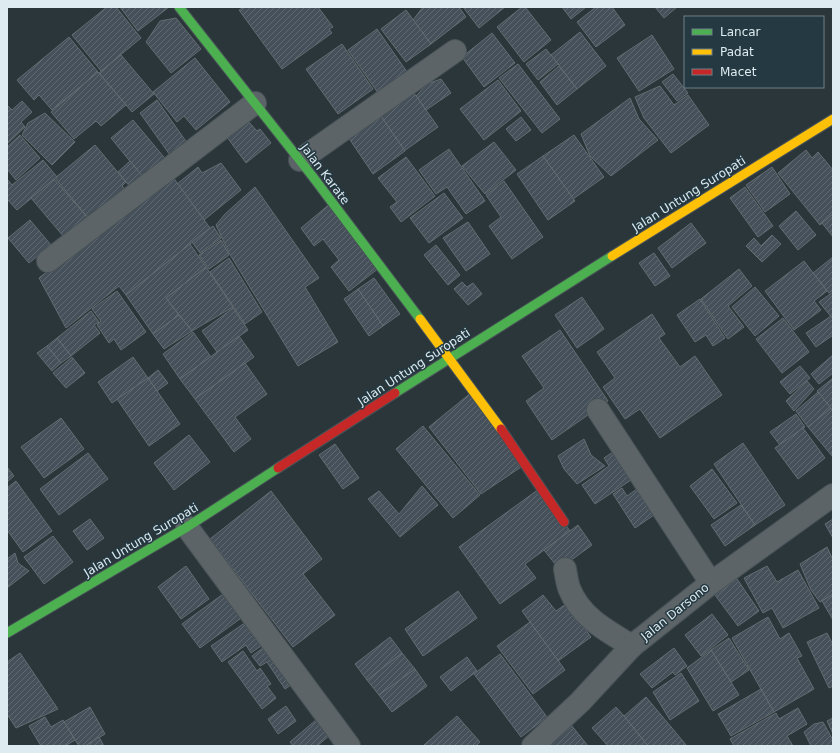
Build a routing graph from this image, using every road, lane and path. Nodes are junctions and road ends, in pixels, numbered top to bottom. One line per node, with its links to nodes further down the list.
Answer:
1 (179, 7): 3 (main road, Jalan Karate)
2 (455, 51): 5 (street)
3 (255, 103): 5 (main road, Jalan Karate); 6 (street)
4 (833, 119): 7 (main road, Jalan Untung Suropati)
5 (300, 160): 7 (main road, Jalan Karate)
6 (48, 261)
7 (450, 357): 10 (main road, Jalan Karate); 11 (main road, Jalan Untung Suropati)
8 (598, 410): 13 (street)
9 (833, 495): 13 (street, Jalan Darsono)
10 (564, 522)
11 (187, 527): 14 (main road, Jalan Untung Suropati); 16 (street)
12 (565, 569): 15 (street)
13 (711, 583): 15 (street, Jalan Darsono)
14 (7, 634)
15 (632, 646): 17 (street, Jalan Darsono)
16 (349, 746)
17 (533, 746)

